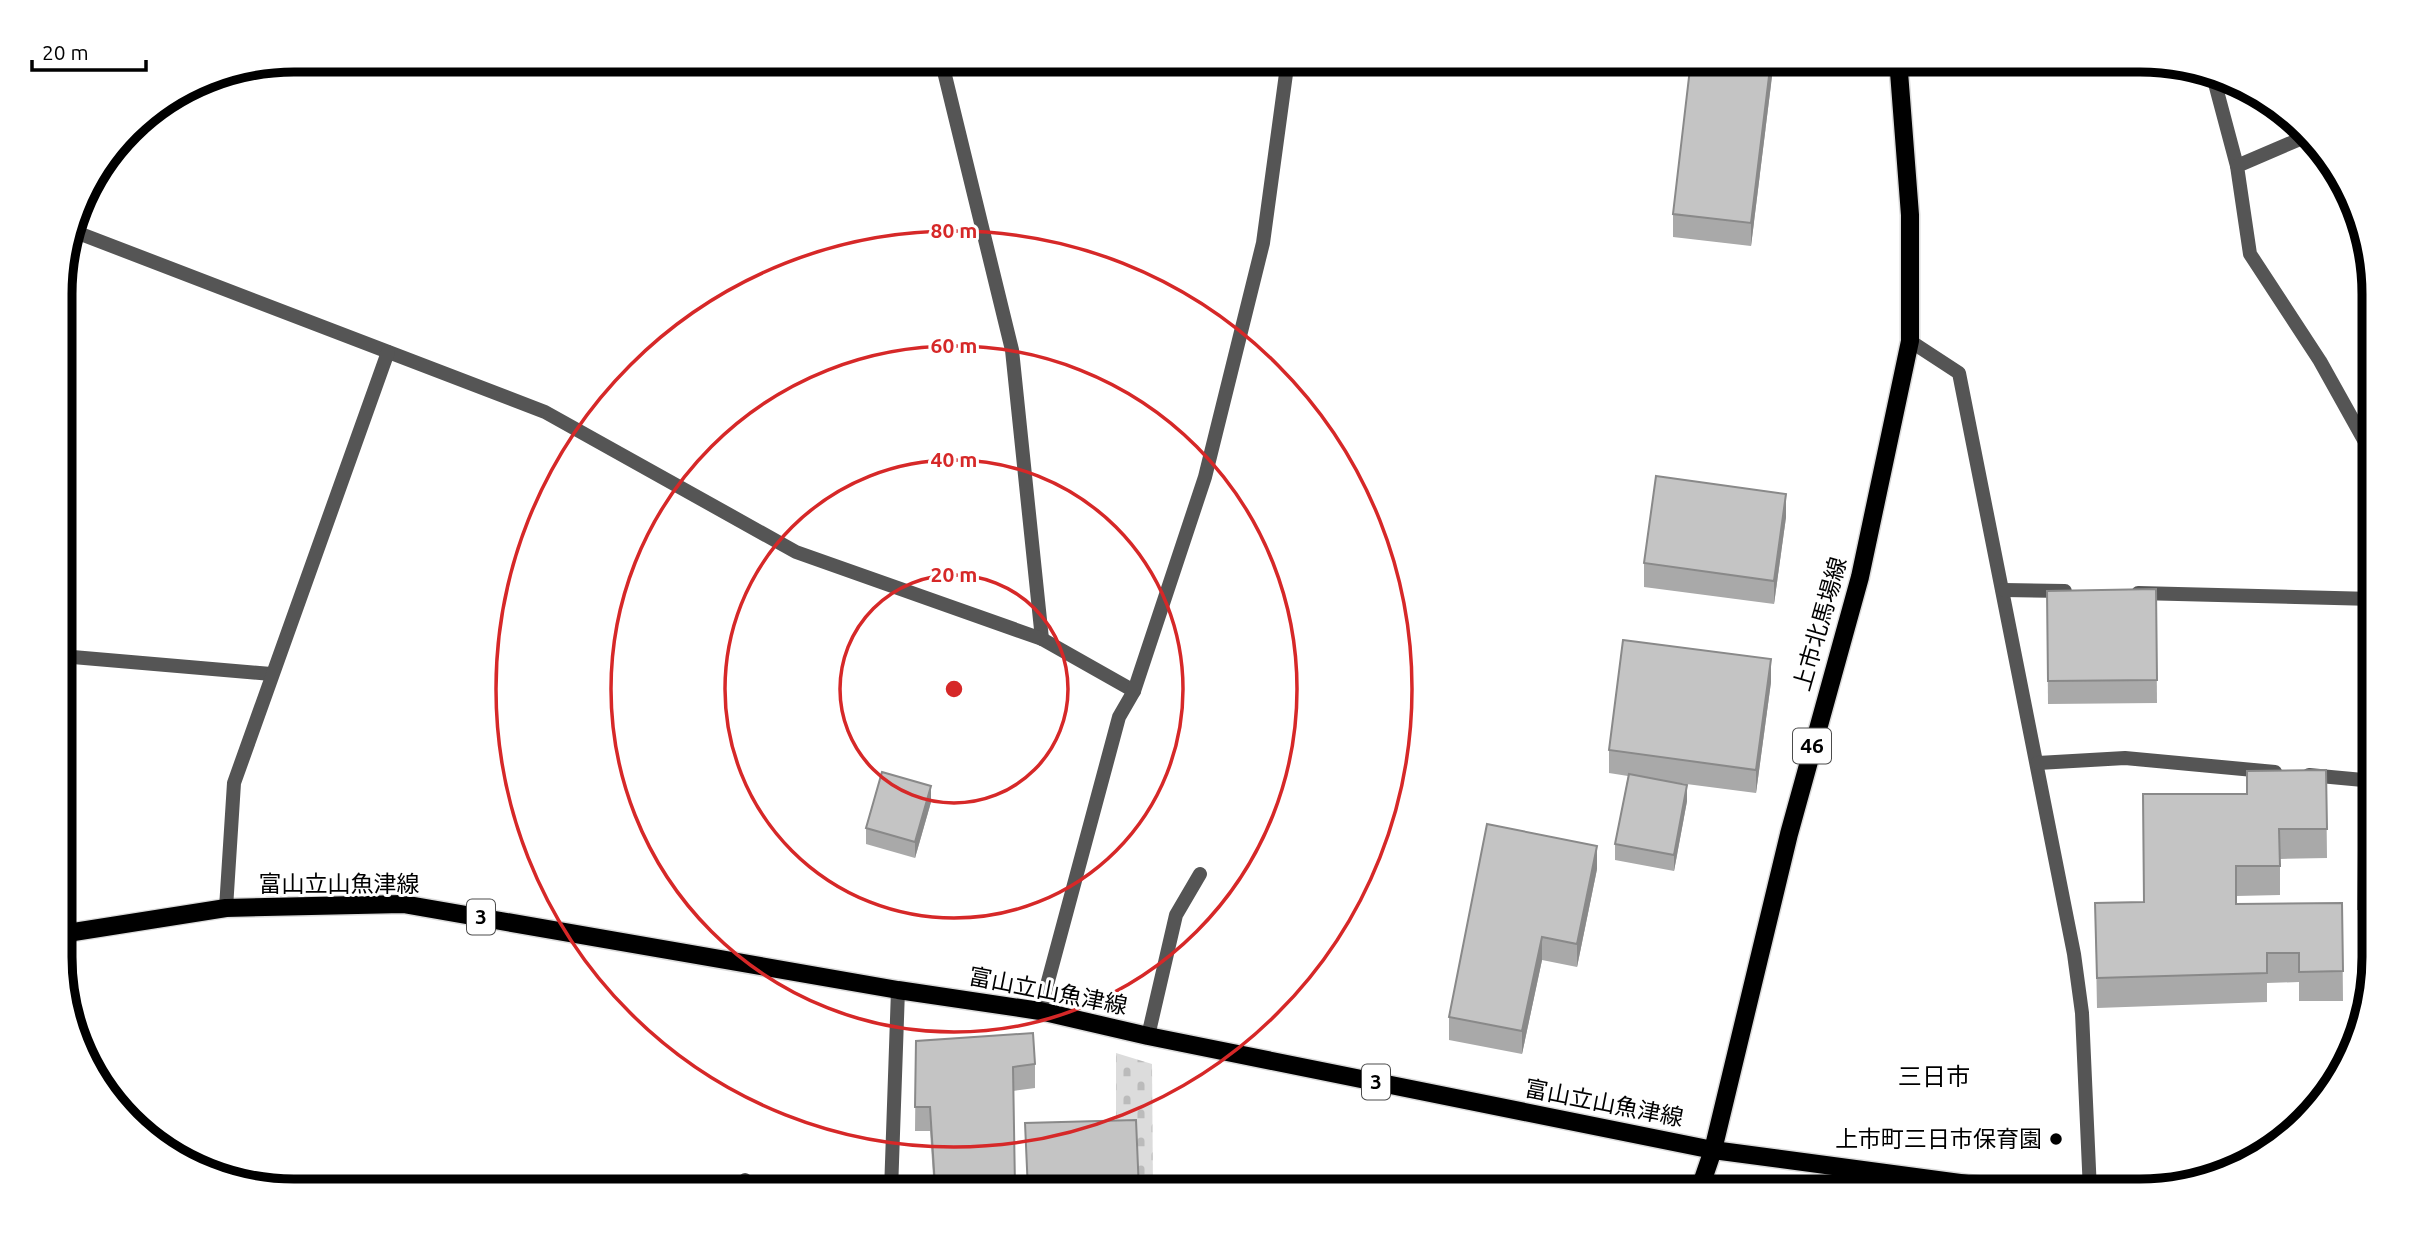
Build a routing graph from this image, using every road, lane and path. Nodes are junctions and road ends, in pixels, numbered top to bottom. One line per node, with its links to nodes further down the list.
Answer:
1 (945, 72): 15 (street)
2 (1286, 72): 18 (street)
3 (1899, 72): 8 (main road, 上市北馬場線 / 46)
4 (2216, 85): 6 (street)
5 (2299, 139): 6 (street)
6 (2237, 166): 10 (street)
7 (80, 234): 9 (street)
8 (1910, 341): 11 (street); 27 (main road, 上市北馬場線 / 46)
9 (388, 352): 15 (street); 17 (street)
10 (2362, 436)
11 (2004, 590): 12 (street); 19 (street)
12 (2086, 592)
13 (2127, 593): 14 (street)
14 (2362, 599)
15 (1042, 639): 18 (street)
16 (72, 657): 17 (street)
17 (271, 674): 22 (street)
18 (1134, 691): 25 (street)
19 (2038, 763): 20 (street); 31 (street)
20 (2362, 780)
21 (1200, 874): 26 (street)
22 (226, 908): 23 (main road, 富山立山魚津線 / 3); 24 (main road, 富山立山魚津線 / 3)
23 (72, 932)
24 (898, 990): 25 (main road, 富山立山魚津線 / 3); 28 (street)
25 (1040, 1011): 26 (main road, 富山立山魚津線 / 3)
26 (1147, 1036): 27 (main road, 富山立山魚津線 / 3)
27 (1713, 1150): 29 (main road, 上市北馬場線 / 46); 30 (main road, 富山立山魚津線 / 3)
28 (891, 1179)
29 (1703, 1179)
30 (1930, 1179)
31 (2089, 1179)

